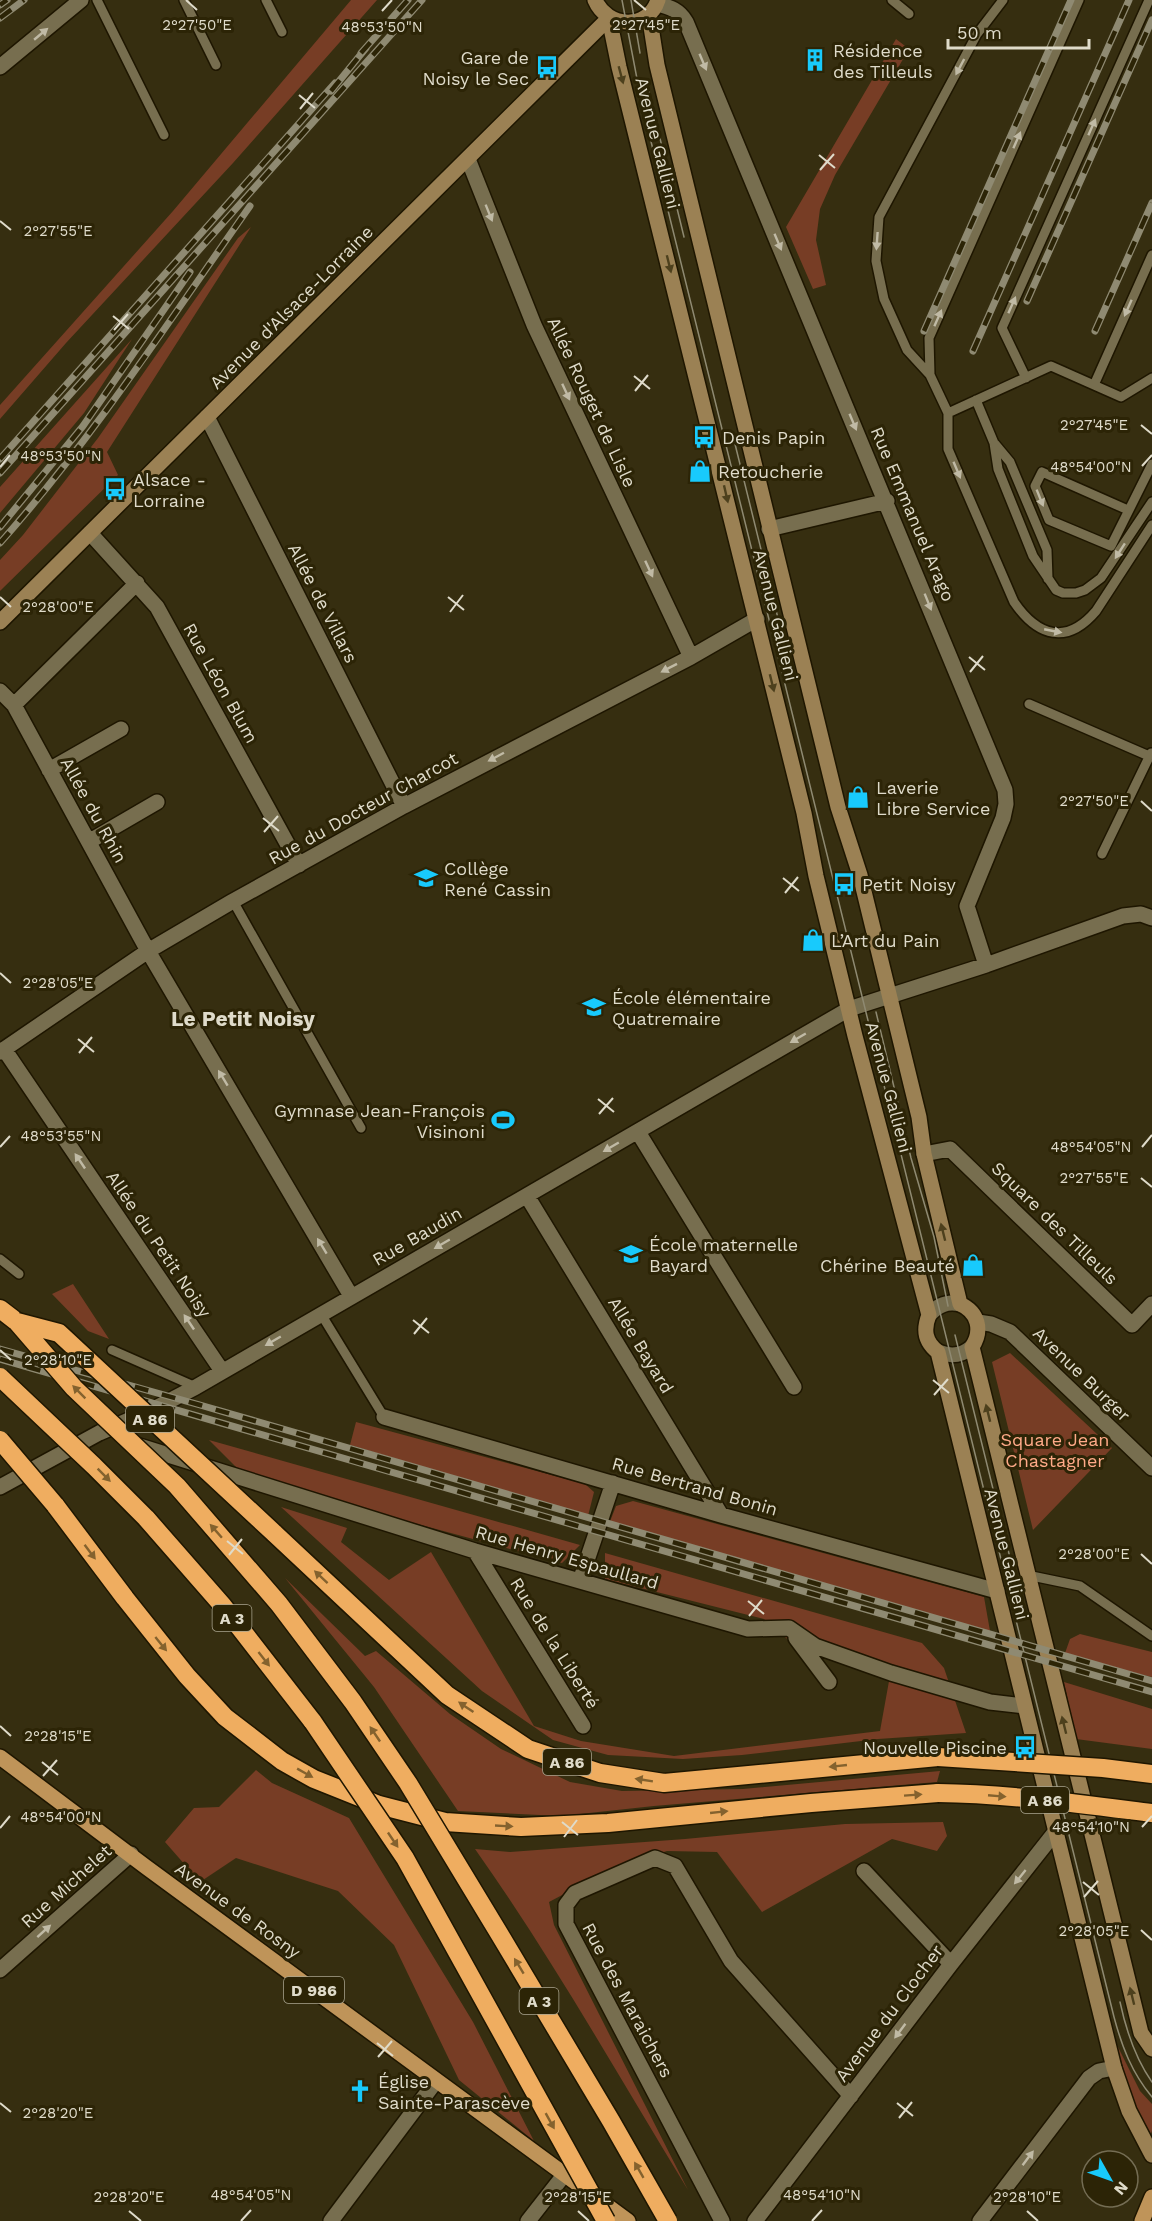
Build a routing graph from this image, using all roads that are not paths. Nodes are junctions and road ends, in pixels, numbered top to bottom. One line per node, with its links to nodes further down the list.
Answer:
1 (81, 0): 15 (street, one-way to 1)
2 (97, 0): 16 (lane)
3 (184, 0): 14 (lane)
4 (266, 0): 13 (lane)
5 (596, 0): 12 (street)
6 (891, 0): 11 (lane)
7 (1003, 0): 19 (lane, one-way to 19)
8 (1079, 0): 19 (lane, one-way to 8)
9 (1149, 0): 20 (lane, one-way to 9)
10 (655, 6): 12 (street); 28 (street, Rue Emmanuel Arago, one-way to 28); 32 (street, Avenue Gallieni)
11 (909, 14)
12 (609, 18): 17 (street, Avenue d'Alsace-Lorraine); 36 (street, Avenue Gallieni, one-way to 36)
13 (282, 32)
14 (216, 65)
15 (0, 67)
16 (164, 135)
17 (468, 159): 25 (street, Avenue d'Alsace-Lorraine); 38 (street, Allée Rouget de Lisle, one-way to 38)
18 (1152, 255): 22 (lane, one-way to 22)
19 (930, 375): 24 (lane)
20 (1026, 378): 22 (lane); 23 (lane)
21 (1152, 378): 22 (lane)
22 (1094, 385)
23 (976, 400): 24 (lane); 26 (lane)
24 (948, 413): 31 (lane, one-way to 31)
25 (207, 417): 33 (street, Avenue d'Alsace-Lorraine); 46 (street, Allée de Villars)
26 (994, 443): 34 (lane); 34 (lane)
27 (1152, 465): 30 (lane)
28 (887, 501): 32 (street); 53 (street, Rue Emmanuel Arago, one-way to 53)
29 (1152, 502): 34 (lane, one-way to 34)
30 (1128, 510): 30 (lane, one-way to 30)
31 (1152, 525)
32 (770, 529): 54 (street, Avenue Gallieni)
33 (90, 533): 35 (street, Rue Léon Blum); 37 (street, Avenue d'Alsace-Lorraine)
34 (1048, 579)
35 (137, 583): 41 (street); 49 (street, Rue Léon Blum)
36 (757, 619): 38 (street, Rue du Docteur Charcot); 55 (street, Avenue Gallieni, one-way to 55)
37 (0, 622)
38 (691, 657): 46 (street, Rue du Docteur Charcot, one-way to 46)
39 (0, 691): 41 (street, Allée du Rhin)
40 (1029, 704): 43 (lane)
41 (14, 705): 44 (street, Allée du Rhin)
42 (121, 729): 44 (street)
43 (1151, 753): 48 (lane)
44 (49, 770): 47 (street, Allée du Rhin)
45 (157, 802): 47 (street)
46 (404, 806): 49 (street, Rue du Docteur Charcot)
47 (90, 841): 52 (street, Allée du Rhin)
48 (1102, 854)
49 (299, 865): 50 (street, Rue du Docteur Charcot)
50 (233, 901): 52 (street, Rue du Docteur Charcot); 57 (lane)
51 (1152, 918): 53 (street)
52 (148, 951): 56 (street, Rue du Docteur Charcot); 63 (street, Allée du Rhin, one-way to 52)
53 (986, 965): 54 (street)
54 (889, 997): 55 (street, Rue Baudin); 59 (street, Avenue Gallieni)
55 (849, 1009): 58 (street, Rue Baudin, one-way to 58); 68 (street, Avenue Gallieni)
56 (2, 1050): 74 (street, Allée du Petit Noisy, one-way to 56)
57 (361, 1128)
58 (638, 1132): 60 (street, Rue Baudin, one-way to 60); 77 (street)
59 (924, 1154): 64 (street, Avenue Gallieni, one-way to 59); 65 (street, Square des Tilleuls)
60 (527, 1196): 63 (street, Rue Baudin, one-way to 63); 84 (street, Allée Bayard)
61 (0, 1259): 62 (lane)
62 (19, 1274)
63 (351, 1296): 67 (street, Rue Baudin)
64 (960, 1304): 68 (street); 70 (street)
65 (1152, 1305)
66 (0, 1309): 69 (highway, A 3)
67 (321, 1314): 74 (street, Rue Baudin, one-way to 74); 78 (lane)
68 (929, 1314): 73 (street, Avenue Gallieni)
69 (17, 1322): 95 (highway, A 86, one-way to 69, bridge); 113 (highway, A 3, one-way to 69, bridge)
70 (978, 1322): 71 (street, Avenue Gallieni); 81 (street, Avenue Burger)
71 (972, 1347): 73 (street); 86 (street, Avenue Gallieni, one-way to 71)
72 (112, 1350): 76 (lane)
73 (938, 1352): 88 (street, Avenue Gallieni)
74 (222, 1371): 76 (street, Rue Baudin)
75 (0, 1377): 111 (highway, A 3, one-way to 111, bridge)
76 (196, 1387): 79 (street, Rue Baudin)
77 (794, 1387)
78 (384, 1417): 82 (street, Rue Bertrand Bonin)
79 (99, 1433): 83 (street, Rue Baudin); 85 (street, Rue Henry Espaullard)
80 (0, 1440): 96 (highway, A 86, one-way to 96, bridge)
81 (1152, 1468)
82 (613, 1483): 84 (street, Rue Bertrand Bonin); 87 (street)
83 (0, 1487)
84 (721, 1515): 88 (street, Rue Bertrand Bonin)
85 (475, 1551): 87 (street, Rue Henry Espaullard); 93 (street, Rue de la Liberté)
86 (1027, 1575): 90 (lane); 102 (street, Avenue Gallieni, one-way to 86)
87 (580, 1581): 89 (street, Rue Henry Espaullard)
88 (997, 1591): 92 (street, Avenue Gallieni)
89 (789, 1629): 91 (street); 92 (street)
90 (1152, 1636)
91 (829, 1682)
92 (1024, 1706): 97 (street, Avenue Gallieni)
93 (583, 1726)
94 (0, 1757): 98 (main road, Avenue de Rosny / D 986)
95 (1152, 1774)
96 (1152, 1813)
97 (1056, 1831): 100 (street, Avenue du Clocher, one-way to 100); 103 (street, Avenue Gallieni)
98 (130, 1854): 101 (street, Rue Michelet, one-way to 98); 104 (main road, Avenue de Rosny / D 986)
99 (864, 1871): 100 (street)
100 (951, 1964): 105 (street, Avenue du Clocher, one-way to 105)
101 (0, 1970)
102 (1152, 2049)
103 (1114, 2068): 106 (street, Avenue Gallieni); 116 (street, one-way to 103)
104 (436, 2081): 107 (main road, Avenue de Rosny / D 986); 109 (street)
105 (851, 2096): 114 (street, Rue des Maraichers); 115 (street, Avenue du Clocher)
106 (1152, 2155)
107 (564, 2175): 110 (street); 112 (main road, Avenue de Rosny / D 986)
108 (1152, 2197): 117 (main road)
109 (331, 2221)
110 (528, 2221)
111 (606, 2221)
112 (628, 2221)
113 (668, 2221)
114 (722, 2221)
115 (755, 2221)
116 (980, 2221)
117 (1142, 2221)

